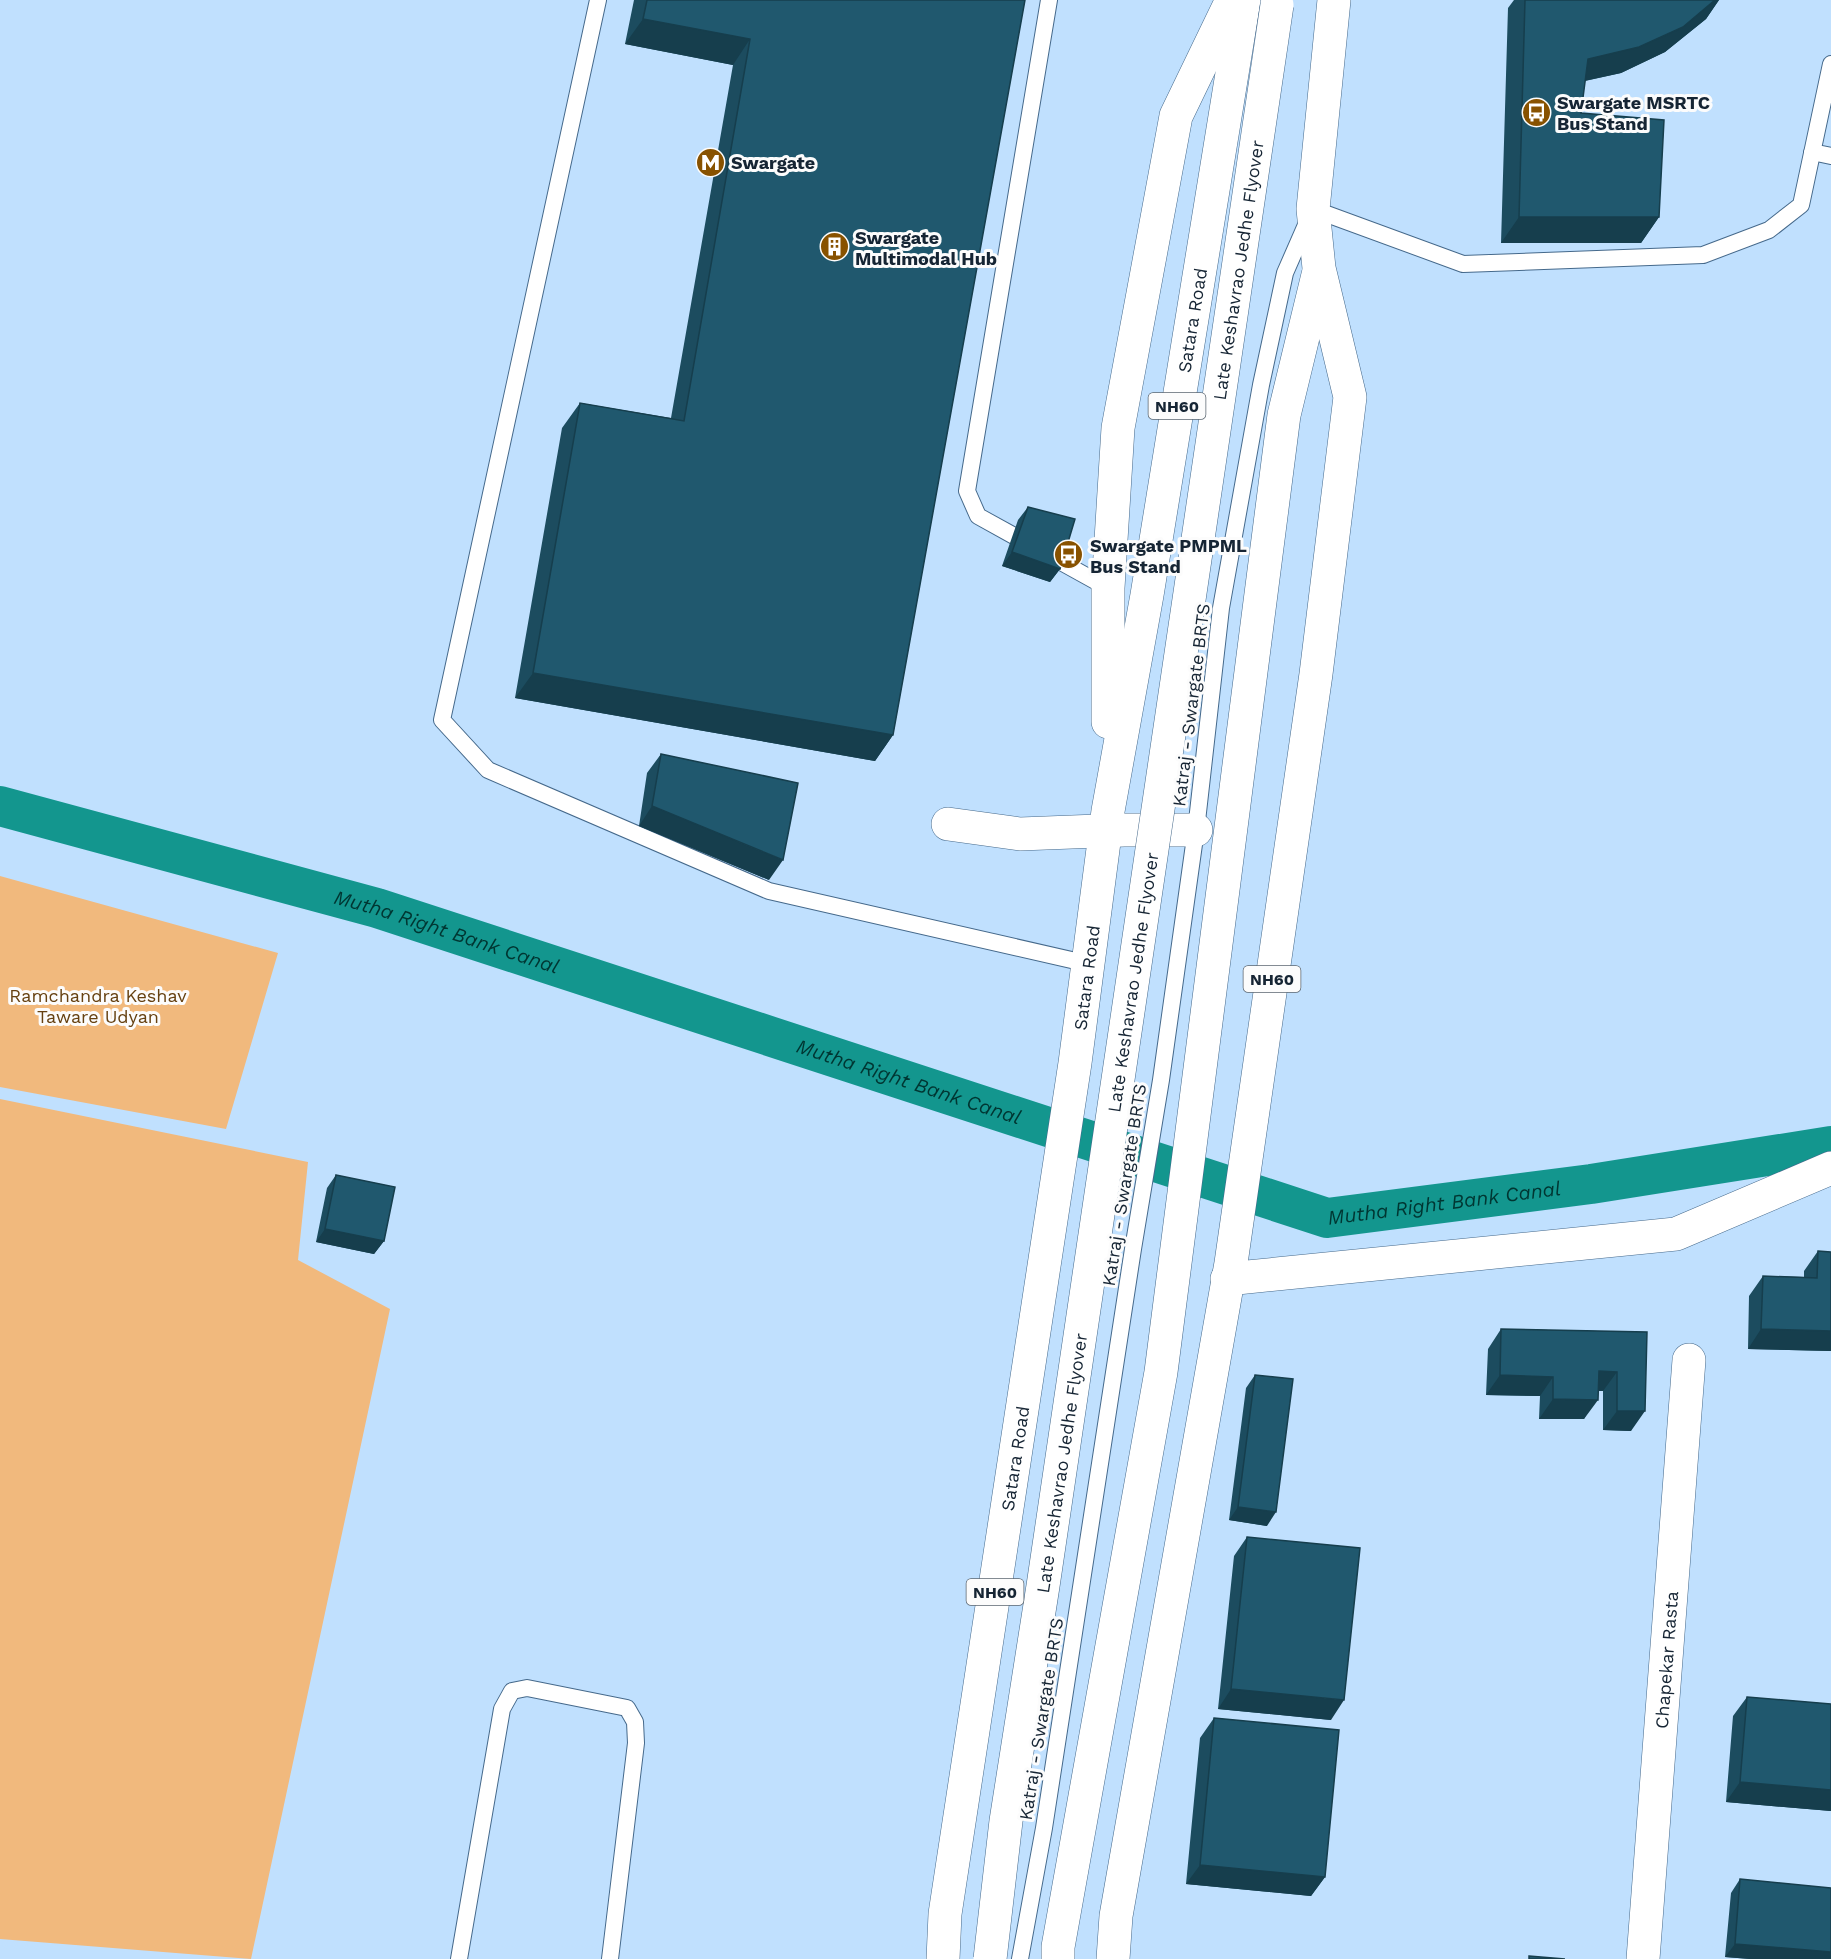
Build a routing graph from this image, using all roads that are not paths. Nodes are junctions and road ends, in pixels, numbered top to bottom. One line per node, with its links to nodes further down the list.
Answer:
1 (598, 0): 16 (lane)
2 (1049, 0): 12 (lane)
3 (1232, 0): 12 (main road)
4 (1244, 0): 13 (main road, Satara Road / NH60)
5 (1334, 0): 10 (main road, NH60)
6 (1277, 2): 23 (main road, Late Keshavrao Jedhe Flyover, bridge)
7 (1831, 64): 8 (lane)
8 (1812, 152): 9 (lane); 10 (lane)
9 (1831, 156)
10 (1313, 209): 11 (main road, NH60); 15 (lane, Katraj - Swargate BRTS)
11 (1319, 268): 18 (main road, NH60); 25 (main road)
12 (1108, 588): 13 (main road)
13 (1107, 821): 14 (main road); 15 (main road); 16 (main road, Satara Road / NH60)
14 (948, 824)
15 (1196, 830): 24 (lane, Katraj - Swargate BRTS)
16 (1089, 964): 22 (main road, Satara Road / NH60)
17 (1831, 1168): 18 (main road)
18 (1229, 1271): 26 (main road, NH60)
19 (1689, 1360): 27 (main road, Chapekar Rasta)
20 (459, 1959): 21 (lane)
21 (610, 1959)
22 (943, 1959)
23 (990, 1959)
24 (1020, 1959)
25 (1058, 1959)
26 (1113, 1959)
27 (1643, 1959)

